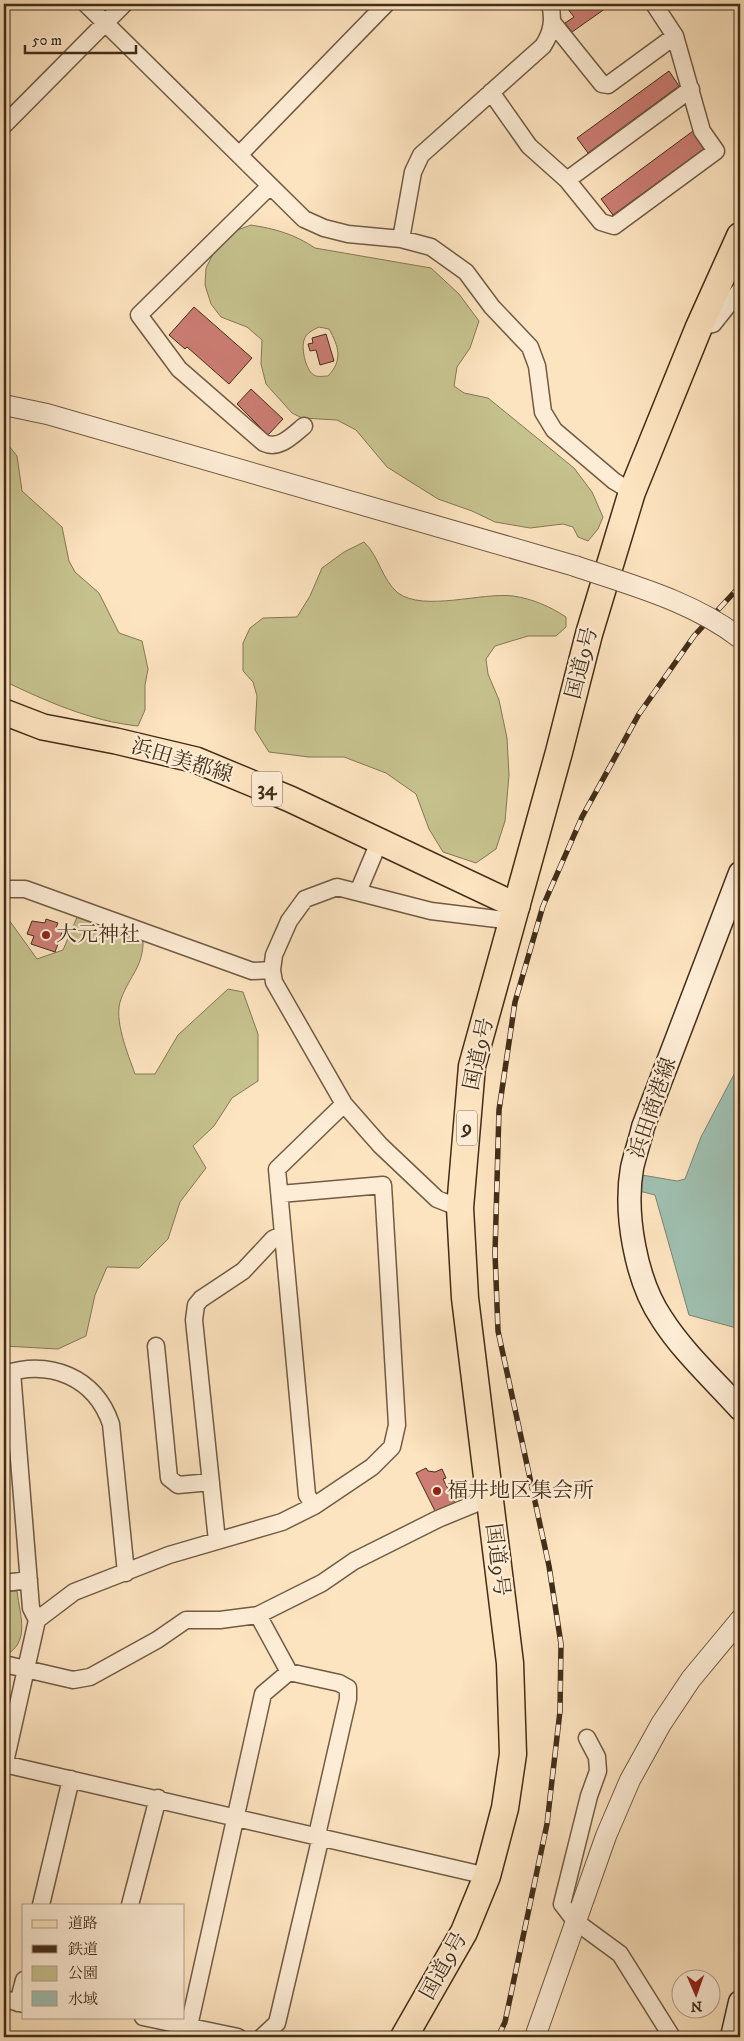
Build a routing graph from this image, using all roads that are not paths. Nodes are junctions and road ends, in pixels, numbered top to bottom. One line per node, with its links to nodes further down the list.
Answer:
1 (86, 4): 6 (street)
2 (124, 4): 6 (street)
3 (386, 4): 12 (street)
4 (550, 4): 7 (street)
5 (654, 4): 8 (street)
6 (106, 22): 11 (street); 12 (street)
7 (553, 23): 8 (street); 10 (street)
8 (676, 36): 9 (street)
9 (691, 89): 13 (street); 13 (street)
10 (490, 92): 13 (street); 16 (street)
11 (4, 125)
12 (240, 154): 14 (street)
13 (567, 180)
14 (270, 186): 16 (street); 20 (street)
15 (740, 236): 18 (highway, 国道9号 / 9)
16 (401, 239): 21 (street)
17 (740, 290): 18 (street)
18 (699, 327): 21 (highway, 国道9号 / 9)
19 (4, 405): 22 (street, bridge)
20 (304, 426)
21 (632, 492): 28 (highway, 国道9号 / 9)
22 (740, 638)
23 (4, 712): 24 (main road, 浜田美都線 / 34)
24 (379, 842): 27 (street); 28 (main road, 浜田美都線 / 34)
25 (740, 873): 36 (main road, 浜田商港線)
26 (4, 889): 29 (street)
27 (358, 892): 28 (street); 29 (street)
28 (515, 914): 32 (highway, 国道9号 / 9)
29 (272, 970): 30 (street)
30 (344, 1104): 31 (street); 32 (street)
31 (280, 1194): 33 (street); 39 (street)
32 (460, 1208): 38 (highway, 国道9号 / 9)
33 (283, 1234): 37 (street); 39 (street)
34 (156, 1346): 37 (street)
35 (8, 1373): 41 (street); 42 (street)
36 (740, 1409)
37 (211, 1482): 40 (street)
38 (489, 1498): 44 (street); 56 (highway, 国道9号 / 9)
39 (314, 1506): 40 (street)
40 (217, 1541): 41 (street)
41 (126, 1573): 45 (street)
42 (29, 1580): 43 (street); 45 (street)
43 (4, 1583)
44 (258, 1615): 48 (street); 49 (street)
45 (37, 1620): 48 (street)
46 (740, 1620): 59 (street)
47 (4, 1664): 48 (street)
48 (26, 1669): 51 (street)
49 (289, 1672): 54 (street); 55 (street)
50 (587, 1738): 59 (street)
51 (4, 1765): 52 (street)
52 (71, 1779): 53 (street); 57 (street)
53 (158, 1798): 54 (street); 58 (street)
54 (235, 1816): 55 (street); 64 (street)
55 (319, 1836): 56 (street); 66 (street)
56 (487, 1876): 67 (highway, 国道9号 / 9)
57 (42, 1904)
58 (130, 1904)
59 (575, 1921): 68 (street); 69 (street)
60 (22, 1985): 61 (street)
61 (15, 2002)
62 (740, 2002): 70 (main road)
63 (148, 2018): 64 (street)
64 (189, 2026): 65 (street)
65 (238, 2037)
66 (262, 2037)
67 (404, 2037)
68 (535, 2037)
69 (672, 2037)
70 (732, 2037)

